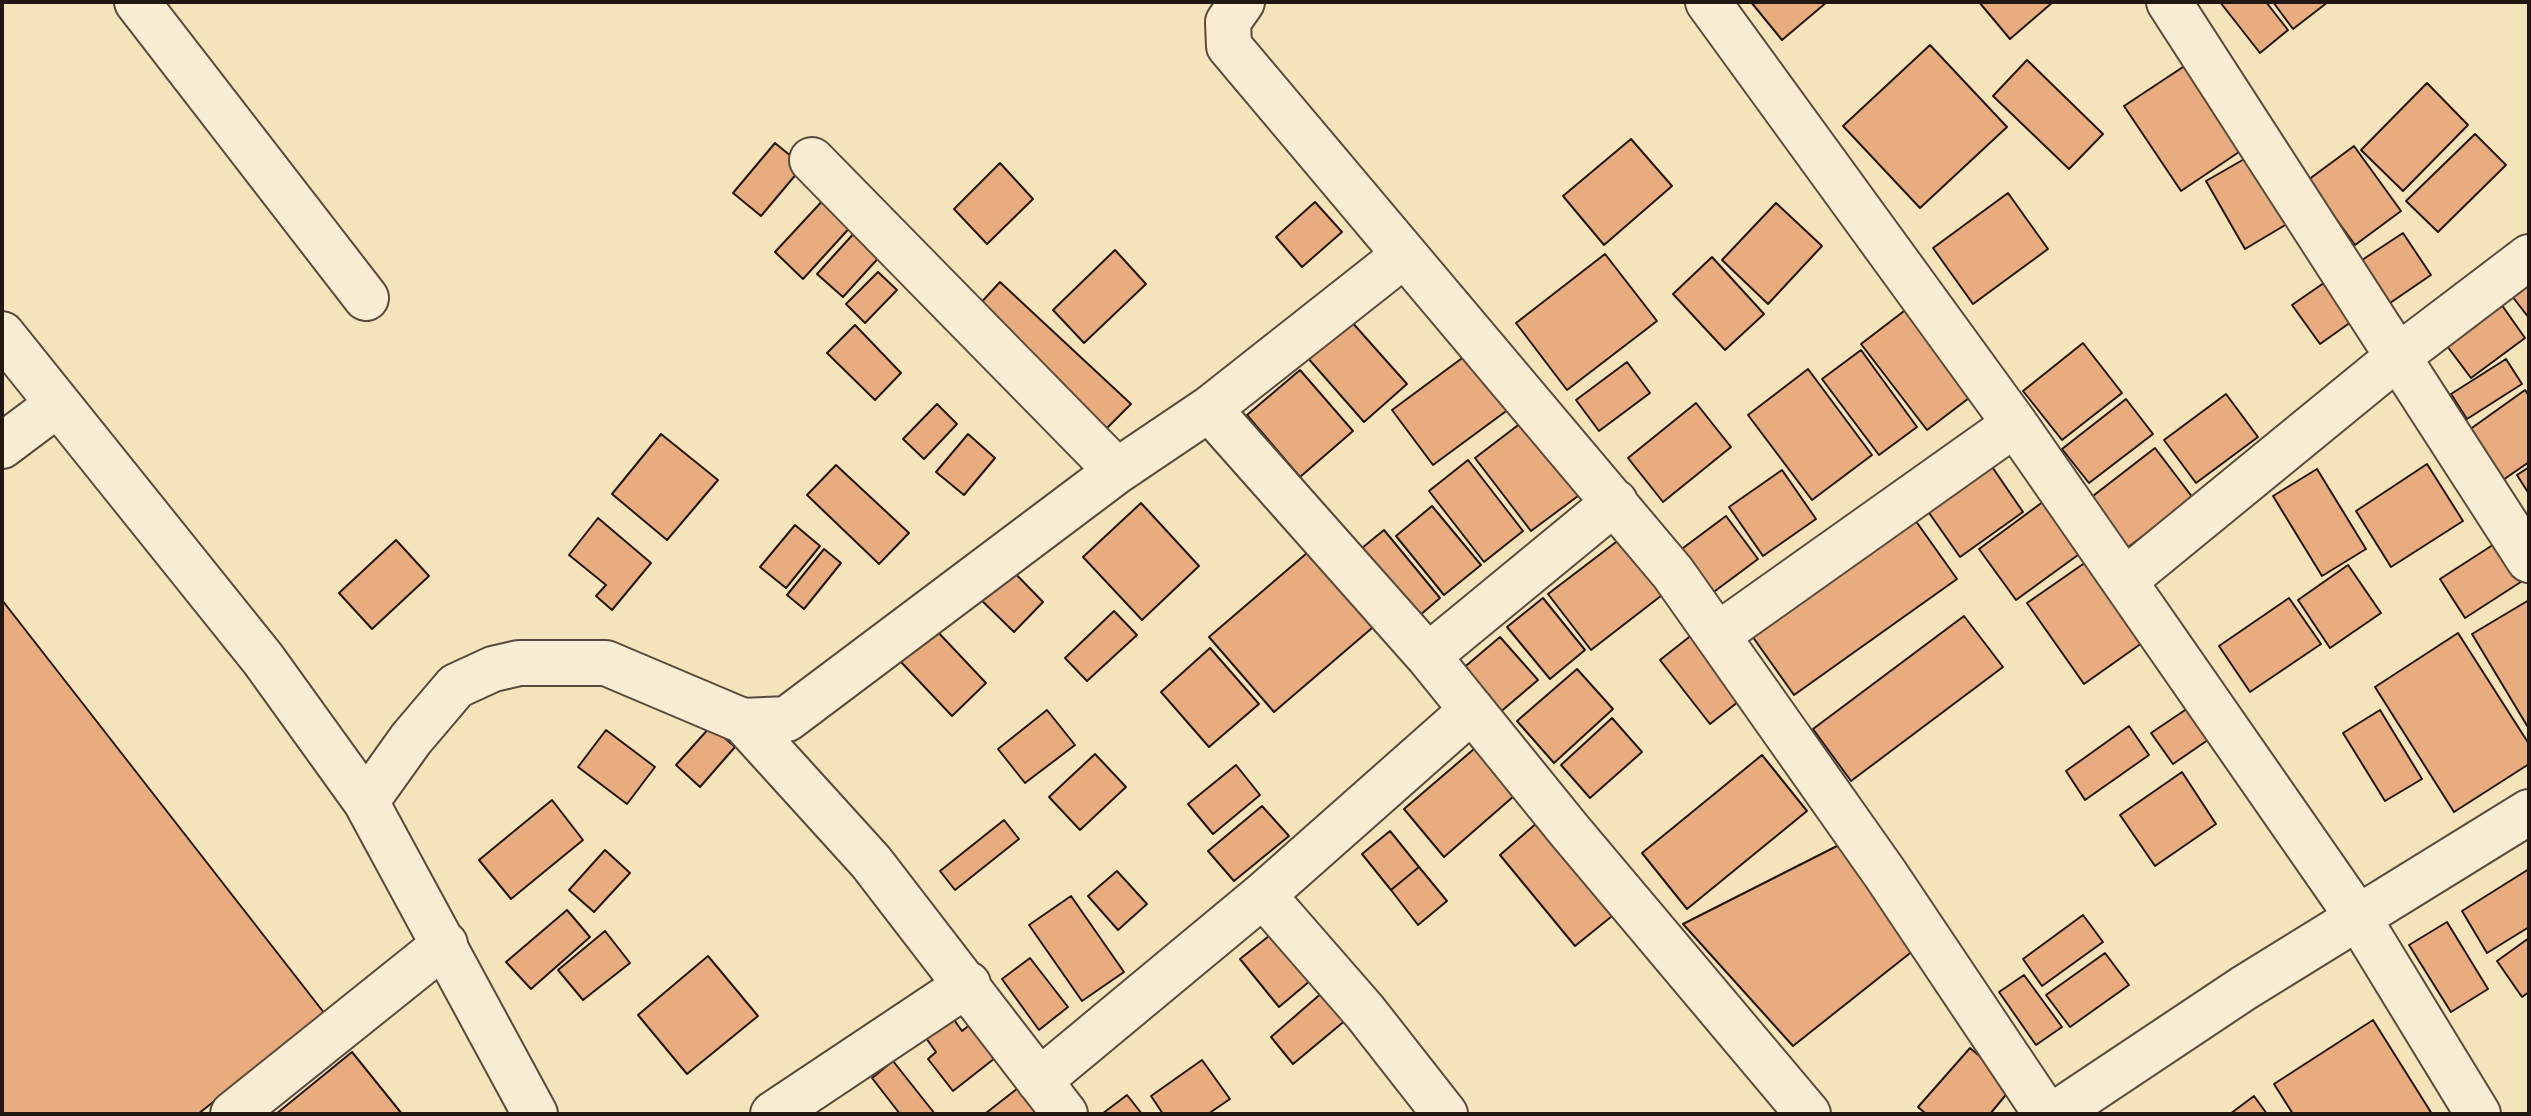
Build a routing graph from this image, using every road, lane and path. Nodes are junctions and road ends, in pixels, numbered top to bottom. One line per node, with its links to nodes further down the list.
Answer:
1 (137, 2): 8 (street)
2 (1242, 2): 6 (street)
3 (1708, 2): 13 (street)
4 (2169, 2): 10 (street)
5 (812, 160): 15 (street)
6 (1403, 256): 12 (street); 16 (street)
7 (2529, 257): 10 (street)
8 (366, 298)
9 (2, 334): 11 (street)
10 (2400, 355): 17 (street); 18 (street)
11 (58, 404): 14 (street); 23 (street)
12 (1209, 409): 15 (street); 20 (street)
13 (2015, 424): 18 (street); 19 (street)
14 (2, 446)
15 (1117, 471): 22 (street)
16 (1615, 502): 19 (street); 20 (street)
17 (2529, 560)
18 (2124, 581): 26 (street)
19 (1719, 634): 35 (street)
20 (1428, 656): 21 (street)
21 (1472, 710): 25 (street); 34 (street)
22 (743, 721): 23 (street); 28 (street)
23 (366, 802): 27 (street)
24 (2529, 812): 26 (street)
25 (1263, 895): 29 (street); 33 (street)
26 (2359, 919): 36 (street); 37 (street)
27 (445, 944): 30 (street); 31 (street)
28 (968, 984): 29 (street); 32 (street)
29 (1052, 1098)
30 (233, 1114)
31 (535, 1114)
32 (773, 1114)
33 (1445, 1114)
34 (1808, 1114)
35 (2046, 1114)
36 (2055, 1114)
37 (2478, 1114)

